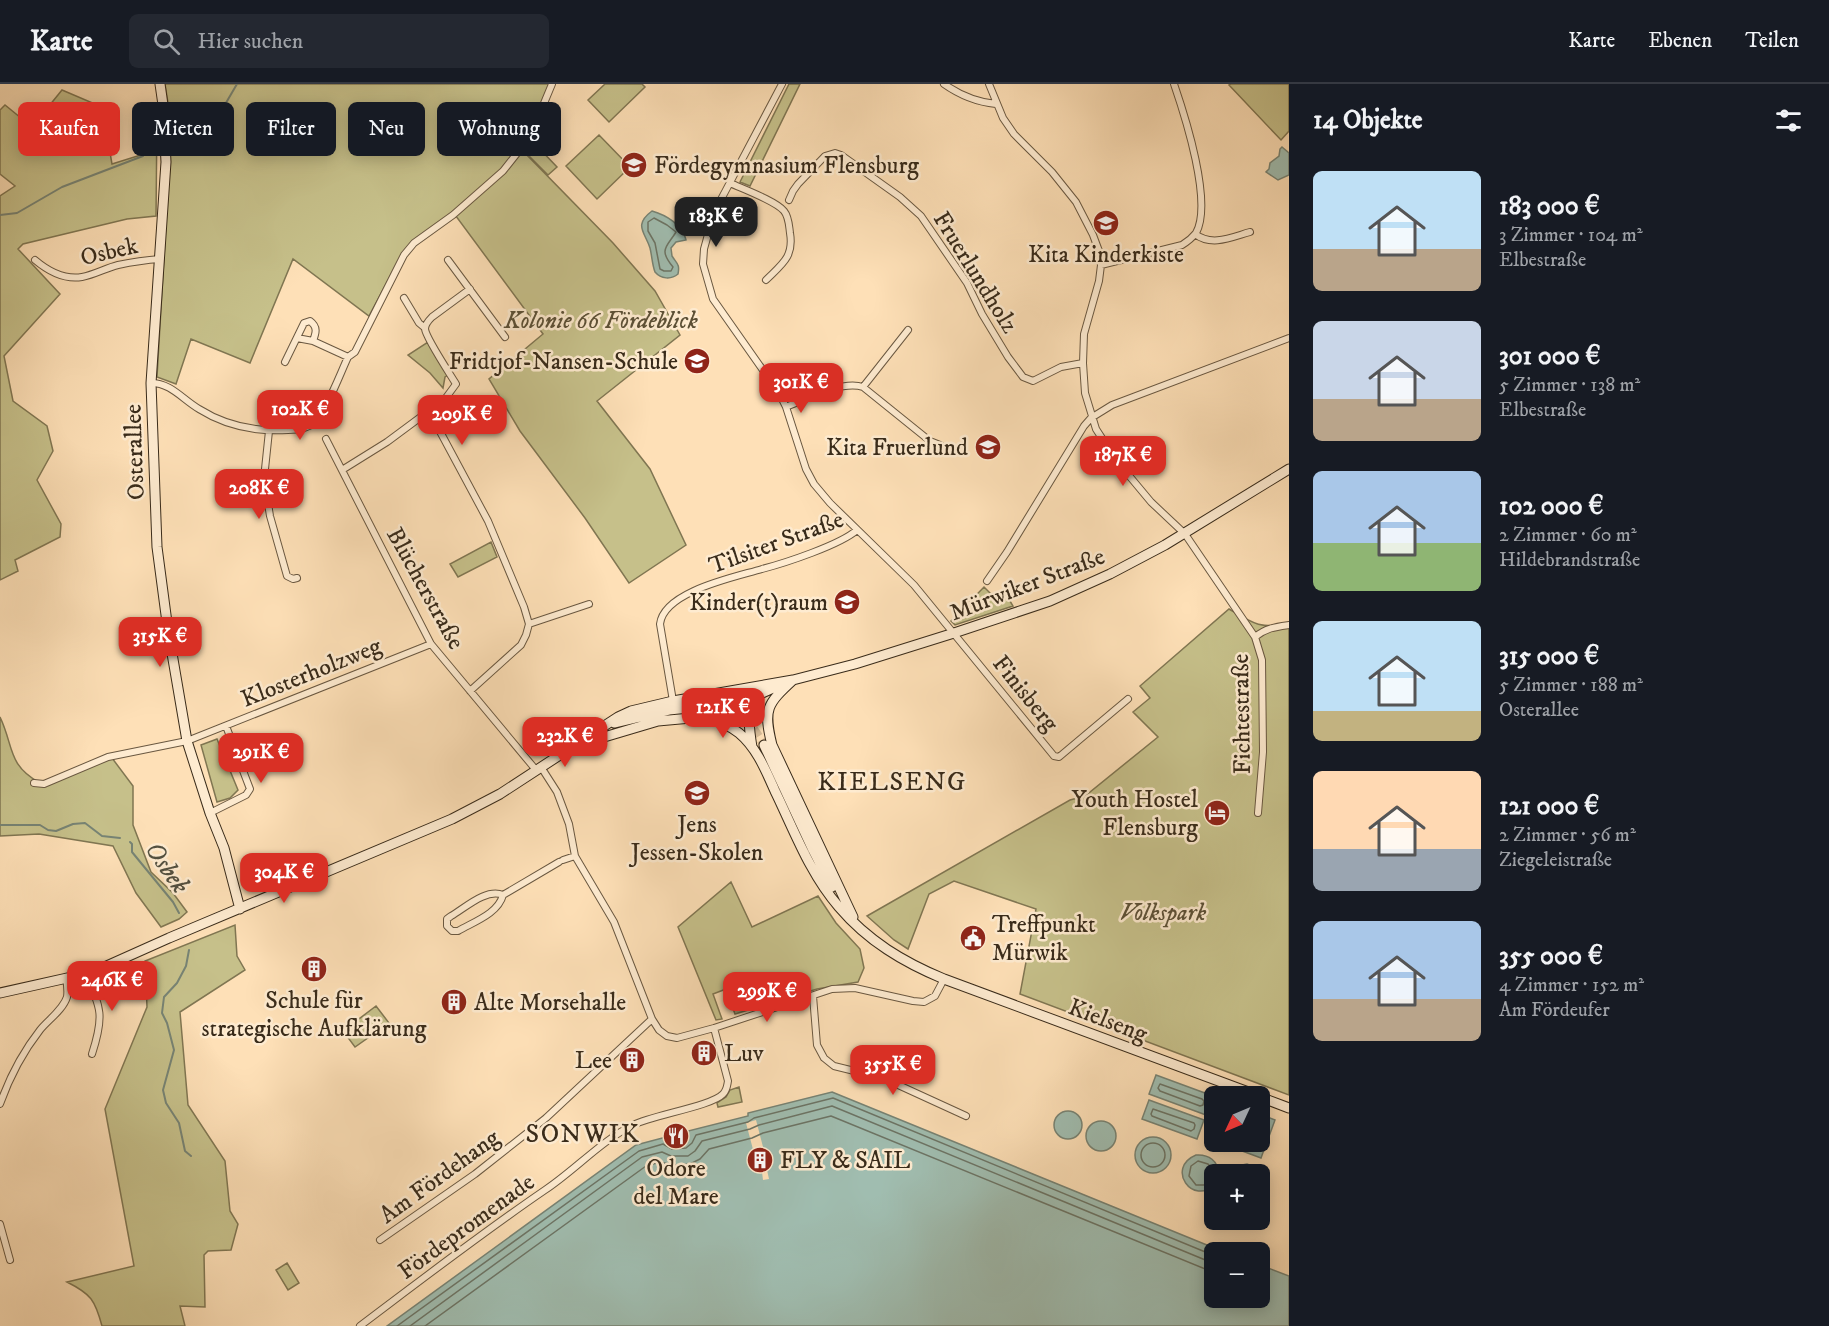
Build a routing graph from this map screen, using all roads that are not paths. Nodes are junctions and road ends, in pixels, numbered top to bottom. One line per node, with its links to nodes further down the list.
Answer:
1 (160, 84): 12 (street, Osterallee)
2 (552, 84): 25 (street)
3 (782, 84): 8 (street)
4 (944, 84): 7 (street)
5 (989, 84): 7 (street)
6 (1174, 84): 11 (street)
7 (996, 104): 15 (street)
8 (730, 183): 16 (street); 30 (street)
9 (789, 200): 27 (street, Fruerlundholz)
10 (1250, 232): 11 (street)
11 (1195, 234): 15 (street)
12 (160, 259): 13 (street, Osbek); 28 (street, Osterallee)
13 (35, 260)
14 (448, 260): 17 (street)
15 (1101, 266): 27 (street, Fichtestraße)
16 (766, 280)
17 (470, 289): 19 (street); 21 (street)
18 (404, 298): 19 (street)
19 (425, 328): 31 (street)
20 (908, 330): 29 (street)
21 (505, 337)
22 (297, 338): 24 (street); 24 (street); 26 (street)
23 (1289, 338): 32 (street)
24 (313, 341): 25 (street)
25 (348, 357): 33 (street)
26 (285, 362)
27 (1083, 363): 32 (street, Fichtestraße)
28 (151, 383): 33 (street); 58 (street, Osterallee)
29 (863, 387): 30 (street); 35 (street)
30 (786, 407): 38 (street)
31 (429, 411): 37 (street); 43 (street)
32 (1091, 418): 39 (street, Fichtestraße); 41 (street)
33 (269, 431): 40 (street)
34 (326, 439): 37 (street, Blücherstraße)
35 (940, 445)
36 (1289, 469): 39 (street, Mürwiker Straße)
37 (342, 470): 47 (street, Blücherstraße)
38 (857, 530): 45 (street, Tilsiter Straße); 53 (street, Tilsiter Straße)
39 (1185, 534): 45 (street, Mürwiker Straße); 46 (street, Fichtestraße)
40 (297, 578)
41 (987, 581)
42 (589, 604): 43 (street)
43 (529, 624): 50 (street)
44 (1289, 625): 46 (street)
45 (954, 633): 48 (street, Mürwiker Straße); 52 (street, Finisberg)
46 (1255, 637): 65 (street, Fichtestraße)
47 (431, 644): 50 (street, Blücherstraße); 57 (street, Klosterholzweg)
48 (793, 680): 49 (street, Mürwiker Straße); 51 (street, Mürwiker Straße); 69 (street)
49 (782, 682): 51 (street); 53 (street, Mürwiker Straße)
50 (470, 691): 62 (street, Blücherstraße)
51 (758, 695): 55 (street, Mürwiker Straße); 61 (street)
52 (1128, 699)
53 (673, 701): 56 (street, Mürwiker Straße)
54 (708, 706): 56 (street)
55 (702, 717): 60 (street, Mürwiker Straße); 61 (street)
56 (606, 724): 60 (street, Mürwiker Straße)
57 (226, 726): 58 (street, Klosterholzweg); 64 (street)
58 (187, 741): 63 (street, Klosterholzweg); 64 (street, Osterallee)
59 (764, 745): 69 (street)
60 (573, 746): 62 (street, Mürwiker Straße)
61 (752, 747): 69 (street)
62 (539, 769): 66 (street, Blücherstraße); 68 (street, Mürwiker Straße)
63 (33, 783)
64 (210, 813): 68 (street, Osterallee)
65 (1258, 813)
66 (575, 856): 67 (street); 75 (street, Blücherstraße)
67 (503, 895): 67 (street)
68 (240, 909): 70 (street, Mürwiker Straße)
69 (856, 924): 72 (street, Kielseng)
70 (85, 974): 71 (street, Mürwiker Straße); 77 (street)
71 (66, 978): 73 (street, Mürwiker Straße); 80 (street)
72 (944, 979): 74 (street); 78 (street, Kielseng)
73 (0, 993)
74 (813, 996): 76 (street); 82 (street)
75 (652, 1019): 76 (street); 84 (street, Am Fördehang)
76 (714, 1028): 86 (street, Fördepromenade)
77 (92, 1054)
78 (1230, 1086)
79 (1270, 1101): 81 (street, Kielseng)
80 (0, 1104)
81 (1289, 1108)
82 (966, 1116)
83 (0, 1224): 85 (street)
84 (380, 1240)
85 (10, 1260)
86 (360, 1326)

